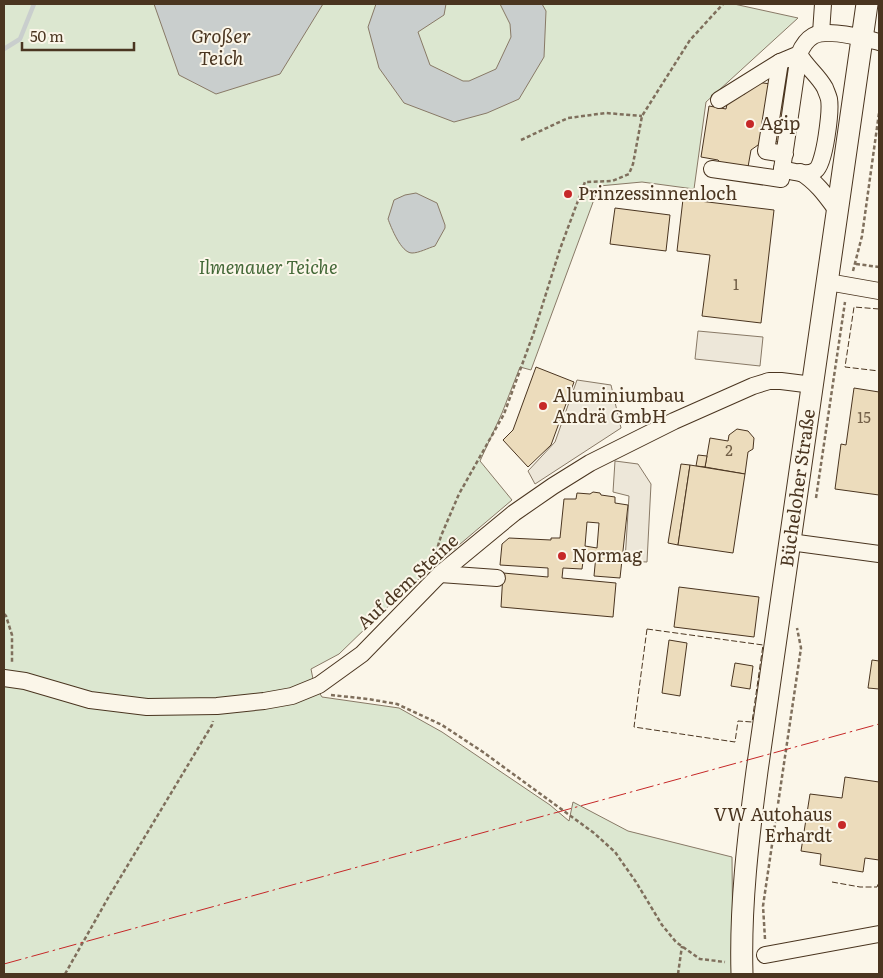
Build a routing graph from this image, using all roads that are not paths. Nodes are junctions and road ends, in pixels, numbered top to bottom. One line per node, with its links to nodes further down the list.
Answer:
1 (823, 4): 3 (street)
2 (867, 4): 4 (main road, Bücheloher Straße)
3 (821, 33): 4 (street); 5 (street)
4 (871, 40): 11 (main road, Bücheloher Straße)
5 (799, 54): 6 (street); 8 (street); 10 (street)
6 (780, 62): 7 (street); 8 (street)
7 (719, 100)
8 (784, 162): 9 (street); 10 (street)
9 (712, 169)
10 (800, 172): 11 (street)
11 (838, 212): 12 (main road, Bücheloher Straße)
12 (828, 282): 13 (street); 14 (main road, Bücheloher Straße)
13 (879, 291)
14 (813, 385): 15 (main road, Bücheloher Straße); 17 (street, Auf dem Steine)
15 (790, 542): 16 (street); 22 (main road, Bücheloher Straße)
16 (879, 554)
17 (436, 569): 18 (street); 19 (street, Auf dem Steine)
18 (497, 578)
19 (8, 673)
20 (879, 934): 21 (street)
21 (765, 955)
22 (737, 969)

